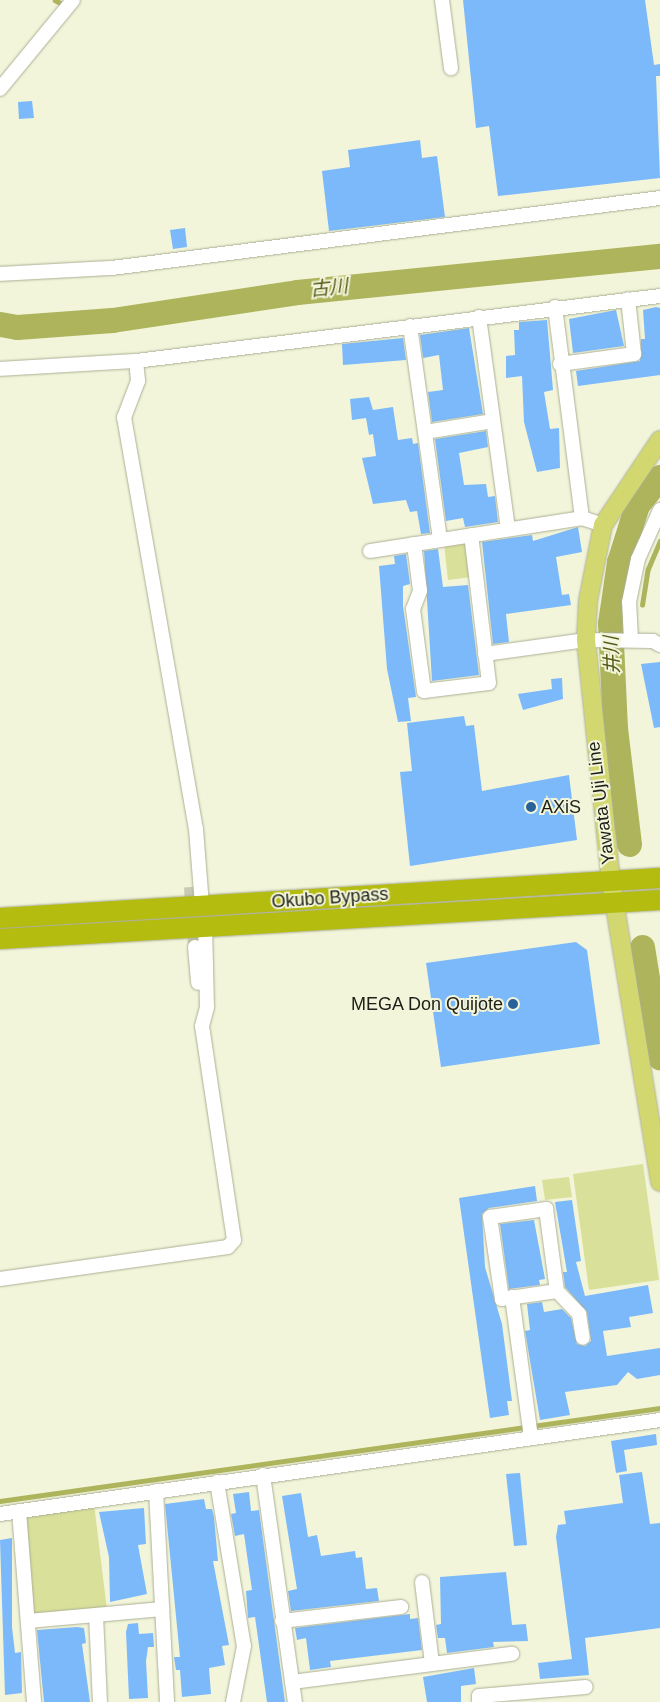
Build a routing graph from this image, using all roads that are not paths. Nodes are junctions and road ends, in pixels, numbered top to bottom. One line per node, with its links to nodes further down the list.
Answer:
1 (73, 0): 4 (street)
2 (442, 0): 3 (street)
3 (451, 68)
4 (0, 89)
5 (660, 198): 6 (street)
6 (0, 274)
7 (660, 296): 8 (street)
8 (628, 299): 9 (street); 13 (street)
9 (555, 307): 10 (street); 13 (street)
10 (479, 317): 11 (street); 15 (street)
11 (410, 326): 12 (street); 16 (street)
12 (136, 361): 14 (street); 30 (street)
13 (560, 364): 19 (street)
14 (0, 369)
15 (494, 421): 16 (street); 21 (street)
16 (425, 432): 23 (street)
17 (660, 440): 20 (main road, Yawata Uji Line)
18 (660, 510): 26 (street)
19 (582, 518): 20 (street); 21 (street)
20 (603, 525): 27 (main road, Yawata Uji Line)
21 (508, 529): 22 (street)
22 (471, 535): 23 (street); 29 (street)
23 (440, 540): 24 (street)
24 (414, 544): 25 (street); 29 (street)
25 (370, 551)
26 (631, 639): 27 (street); 28 (street)
27 (591, 641): 29 (street); 32 (main road, Yawata Uji Line)
28 (660, 645)
29 (485, 654)
30 (191, 813): 33 (street); 36 (street)
31 (660, 878): 32 (highway, Okubo Bypass)
32 (611, 882): 35 (main road, Yawata Uji Line); 36 (highway, Okubo Bypass)
33 (191, 887)
34 (660, 900): 35 (highway, Okubo Bypass)
35 (614, 905): 38 (highway, Okubo Bypass); 42 (main road, Yawata Uji Line)
36 (202, 906): 37 (highway, Okubo Bypass)
37 (0, 918)
38 (205, 926): 39 (highway, Okubo Bypass); 41 (street)
39 (0, 939)
40 (195, 947): 41 (street)
41 (202, 1026): 43 (street)
42 (660, 1182)
43 (0, 1279)
44 (557, 1291): 45 (street); 45 (street); 46 (street)
45 (512, 1297): 48 (street)
46 (583, 1338)
47 (660, 1420): 48 (street)
48 (531, 1433): 49 (street)
49 (262, 1475): 50 (street); 59 (street)
50 (217, 1482): 51 (street); 69 (street)
51 (156, 1491): 52 (street); 56 (street)
52 (19, 1511): 53 (street); 58 (street)
53 (0, 1514)
54 (422, 1582): 61 (street)
55 (400, 1607): 59 (street)
56 (162, 1610): 57 (street); 68 (street)
57 (96, 1615): 58 (street); 67 (street)
58 (28, 1621): 66 (street)
59 (282, 1621): 62 (street)
60 (512, 1654): 61 (street)
61 (432, 1662): 62 (street)
62 (292, 1682): 70 (street)
63 (586, 1687): 64 (street)
64 (555, 1696): 65 (street)
65 (479, 1699)
66 (34, 1702)
67 (100, 1702)
68 (167, 1702)
69 (232, 1702)
70 (295, 1702)

